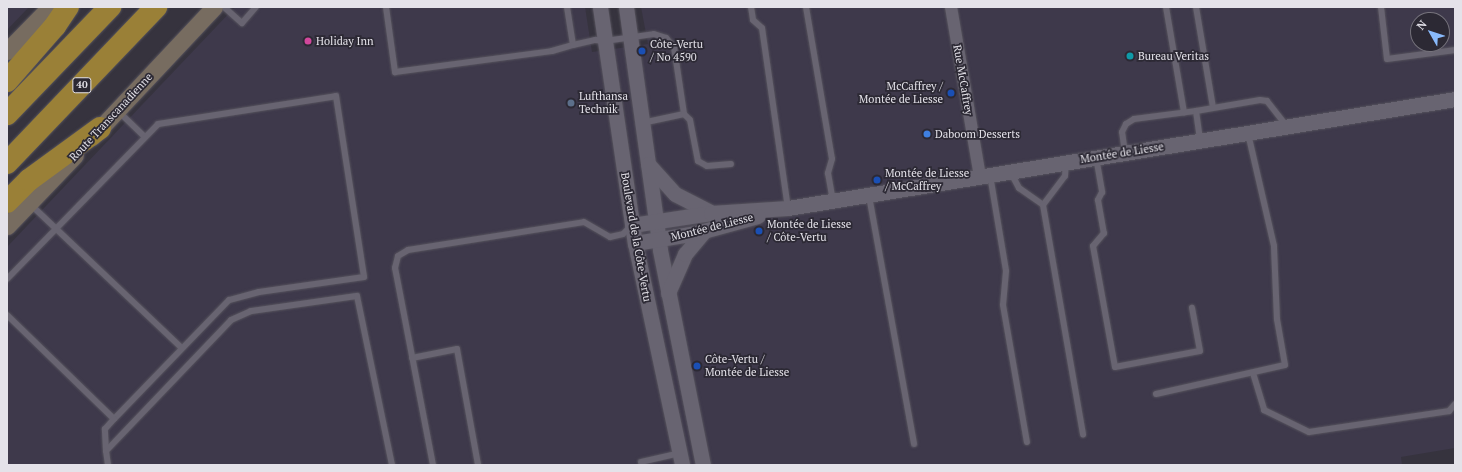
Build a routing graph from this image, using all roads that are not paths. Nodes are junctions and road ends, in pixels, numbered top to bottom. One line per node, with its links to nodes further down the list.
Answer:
1 (50, 7): 20 (main road)
2 (68, 7): 23 (highway)
3 (110, 7): 29 (highway)
4 (156, 7): 40 (highway, 40)
5 (214, 7): 26 (main road, Route Transcanadienne)
6 (224, 7): 7 (lane)
7 (256, 7)
8 (386, 7): 21 (lane)
9 (567, 7): 21 (lane)
10 (600, 7): 19 (street, Boulevard de la Côte-Vertu)
11 (626, 7): 18 (street, Boulevard de la Côte-Vertu)
12 (751, 7): 50 (lane)
13 (806, 7): 46 (lane)
14 (951, 7): 44 (street, Rue McCaffrey)
15 (1166, 7): 28 (lane)
16 (1196, 7): 25 (lane)
17 (1381, 7): 22 (lane)
18 (630, 37): 19 (lane); 30 (lane); 31 (street, Boulevard de la Côte-Vertu)
19 (605, 41): 21 (lane); 56 (street, Boulevard de la Côte-Vertu)
20 (10, 44)
21 (573, 45)
22 (1455, 50)
23 (7, 81)
24 (1455, 99): 32 (street, Montée de Liesse)
25 (1213, 108): 27 (lane); 32 (lane)
26 (117, 110): 33 (main road, Route Transcanadienne); 35 (lane)
27 (1196, 110): 28 (lane); 36 (lane)
28 (1184, 112): 37 (lane)
29 (7, 114)
30 (684, 114): 31 (lane); 42 (lane)
31 (642, 122): 41 (street, Boulevard de la Côte-Vertu)
32 (1287, 126): 34 (street, Montée de Liesse)
33 (100, 128): 47 (highway); 48 (main road, Route Transcanadienne)
34 (1248, 133): 36 (street, Montée de Liesse); 64 (lane)
35 (144, 136): 54 (lane); 62 (lane)
36 (1200, 140): 37 (street, Montée de Liesse)
37 (1125, 153): 38 (street, Montée de Liesse)
38 (1096, 157): 39 (street, Montée de Liesse); 60 (lane)
39 (1066, 162): 43 (street, Montée de Liesse); 49 (lane)
40 (7, 163)
41 (648, 164): 51 (street); 52 (street, Boulevard de la Côte-Vertu)
42 (731, 164)
43 (1011, 171): 44 (street, Montée de Liesse); 49 (lane)
44 (985, 175): 45 (street, Montée de Liesse); 69 (lane)
45 (869, 194): 46 (street, Montée de Liesse); 70 (lane)
46 (833, 200): 50 (street, Montée de Liesse)
47 (7, 202)
48 (29, 202): 53 (main road, Route Transcanadienne); 54 (lane)
49 (1043, 205): 68 (lane)
50 (788, 208): 51 (street, Montée de Liesse); 55 (street, Montée de Liesse)
51 (711, 213): 52 (street, Montée de Liesse)
52 (656, 221): 56 (street, Montée de Liesse); 57 (street, Boulevard de la Côte-Vertu)
53 (7, 226)
54 (57, 228): 58 (lane); 62 (lane)
55 (704, 231): 57 (street, Montée de Liesse); 59 (street)
56 (630, 234): 57 (street, Montée de Liesse); 63 (lane); 72 (street, Boulevard de la Côte-Vertu)
57 (658, 240): 59 (street, Boulevard de la Côte-Vertu)
58 (7, 279)
59 (668, 293): 78 (street, Boulevard de la Côte-Vertu)
60 (1192, 308)
61 (7, 315): 67 (lane)
62 (182, 348): 67 (lane)
63 (412, 358): 76 (lane); 77 (lane)
64 (1253, 373): 65 (lane); 66 (lane)
65 (1156, 394)
66 (1455, 404)
67 (114, 419): 71 (lane)
68 (1083, 434)
69 (1027, 442)
70 (914, 444)
71 (106, 451): 74 (lane); 75 (lane)
72 (681, 459): 73 (lane)
73 (641, 462)
74 (108, 465)
75 (392, 465)
76 (433, 465)
77 (478, 465)
78 (703, 465)

